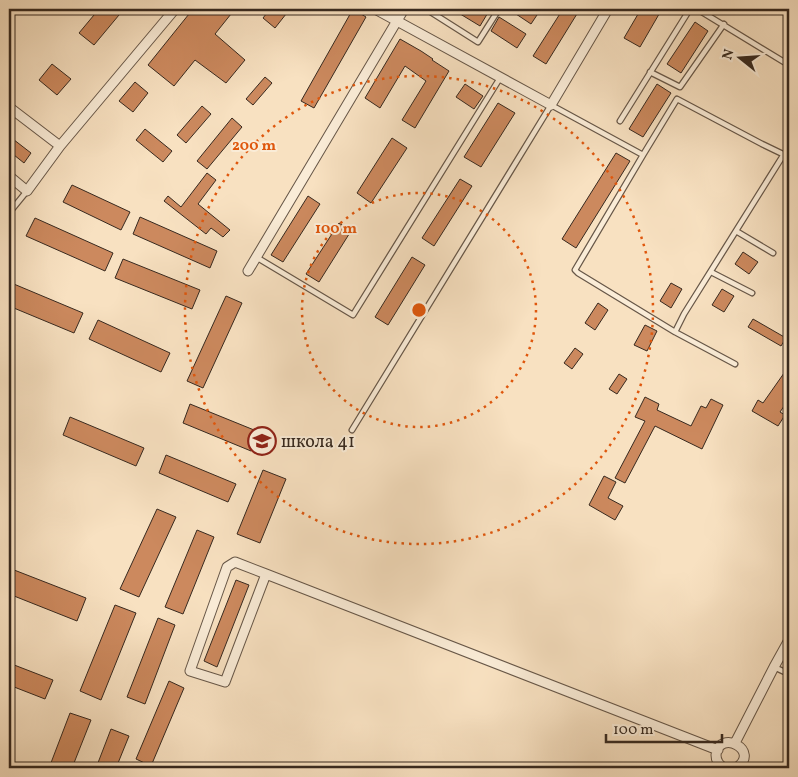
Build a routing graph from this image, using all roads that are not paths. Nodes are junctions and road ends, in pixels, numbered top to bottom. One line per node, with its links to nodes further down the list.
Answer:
1 (175, 9): 17 (street)
2 (375, 9): 9 (street)
3 (404, 9): 9 (street)
4 (426, 9): 5 (lane)
5 (499, 9)
6 (608, 9): 14 (street)
7 (690, 9): 12 (lane)
8 (697, 9): 10 (lane)
9 (396, 21): 13 (street); 26 (street)
10 (724, 24): 11 (lane); 12 (lane)
11 (789, 65)
12 (650, 72): 16 (lane)
13 (501, 76): 14 (street); 26 (lane)
14 (551, 105): 19 (lane); 32 (lane)
15 (9, 107): 17 (street)
16 (620, 121)
17 (60, 146): 22 (street)
18 (784, 154): 19 (lane); 20 (lane); 24 (lane)
19 (643, 155): 30 (lane)
20 (789, 157)
21 (9, 176): 22 (street)
22 (28, 191): 23 (lane)
23 (9, 214)
24 (736, 231): 25 (lane); 28 (lane)
25 (773, 253)
26 (256, 257): 27 (street)
27 (248, 271)
28 (710, 272): 29 (lane); 30 (lane)
29 (752, 293)
30 (675, 332): 31 (lane)
31 (735, 364)
32 (352, 430)
33 (266, 574): 33 (street); 38 (street)
34 (789, 640): 35 (street)
35 (774, 667): 36 (lane); 37 (street)
36 (789, 674)
37 (735, 743): 38 (street); 39 (street)
38 (718, 750): 40 (street)
39 (741, 767)
40 (724, 768)

